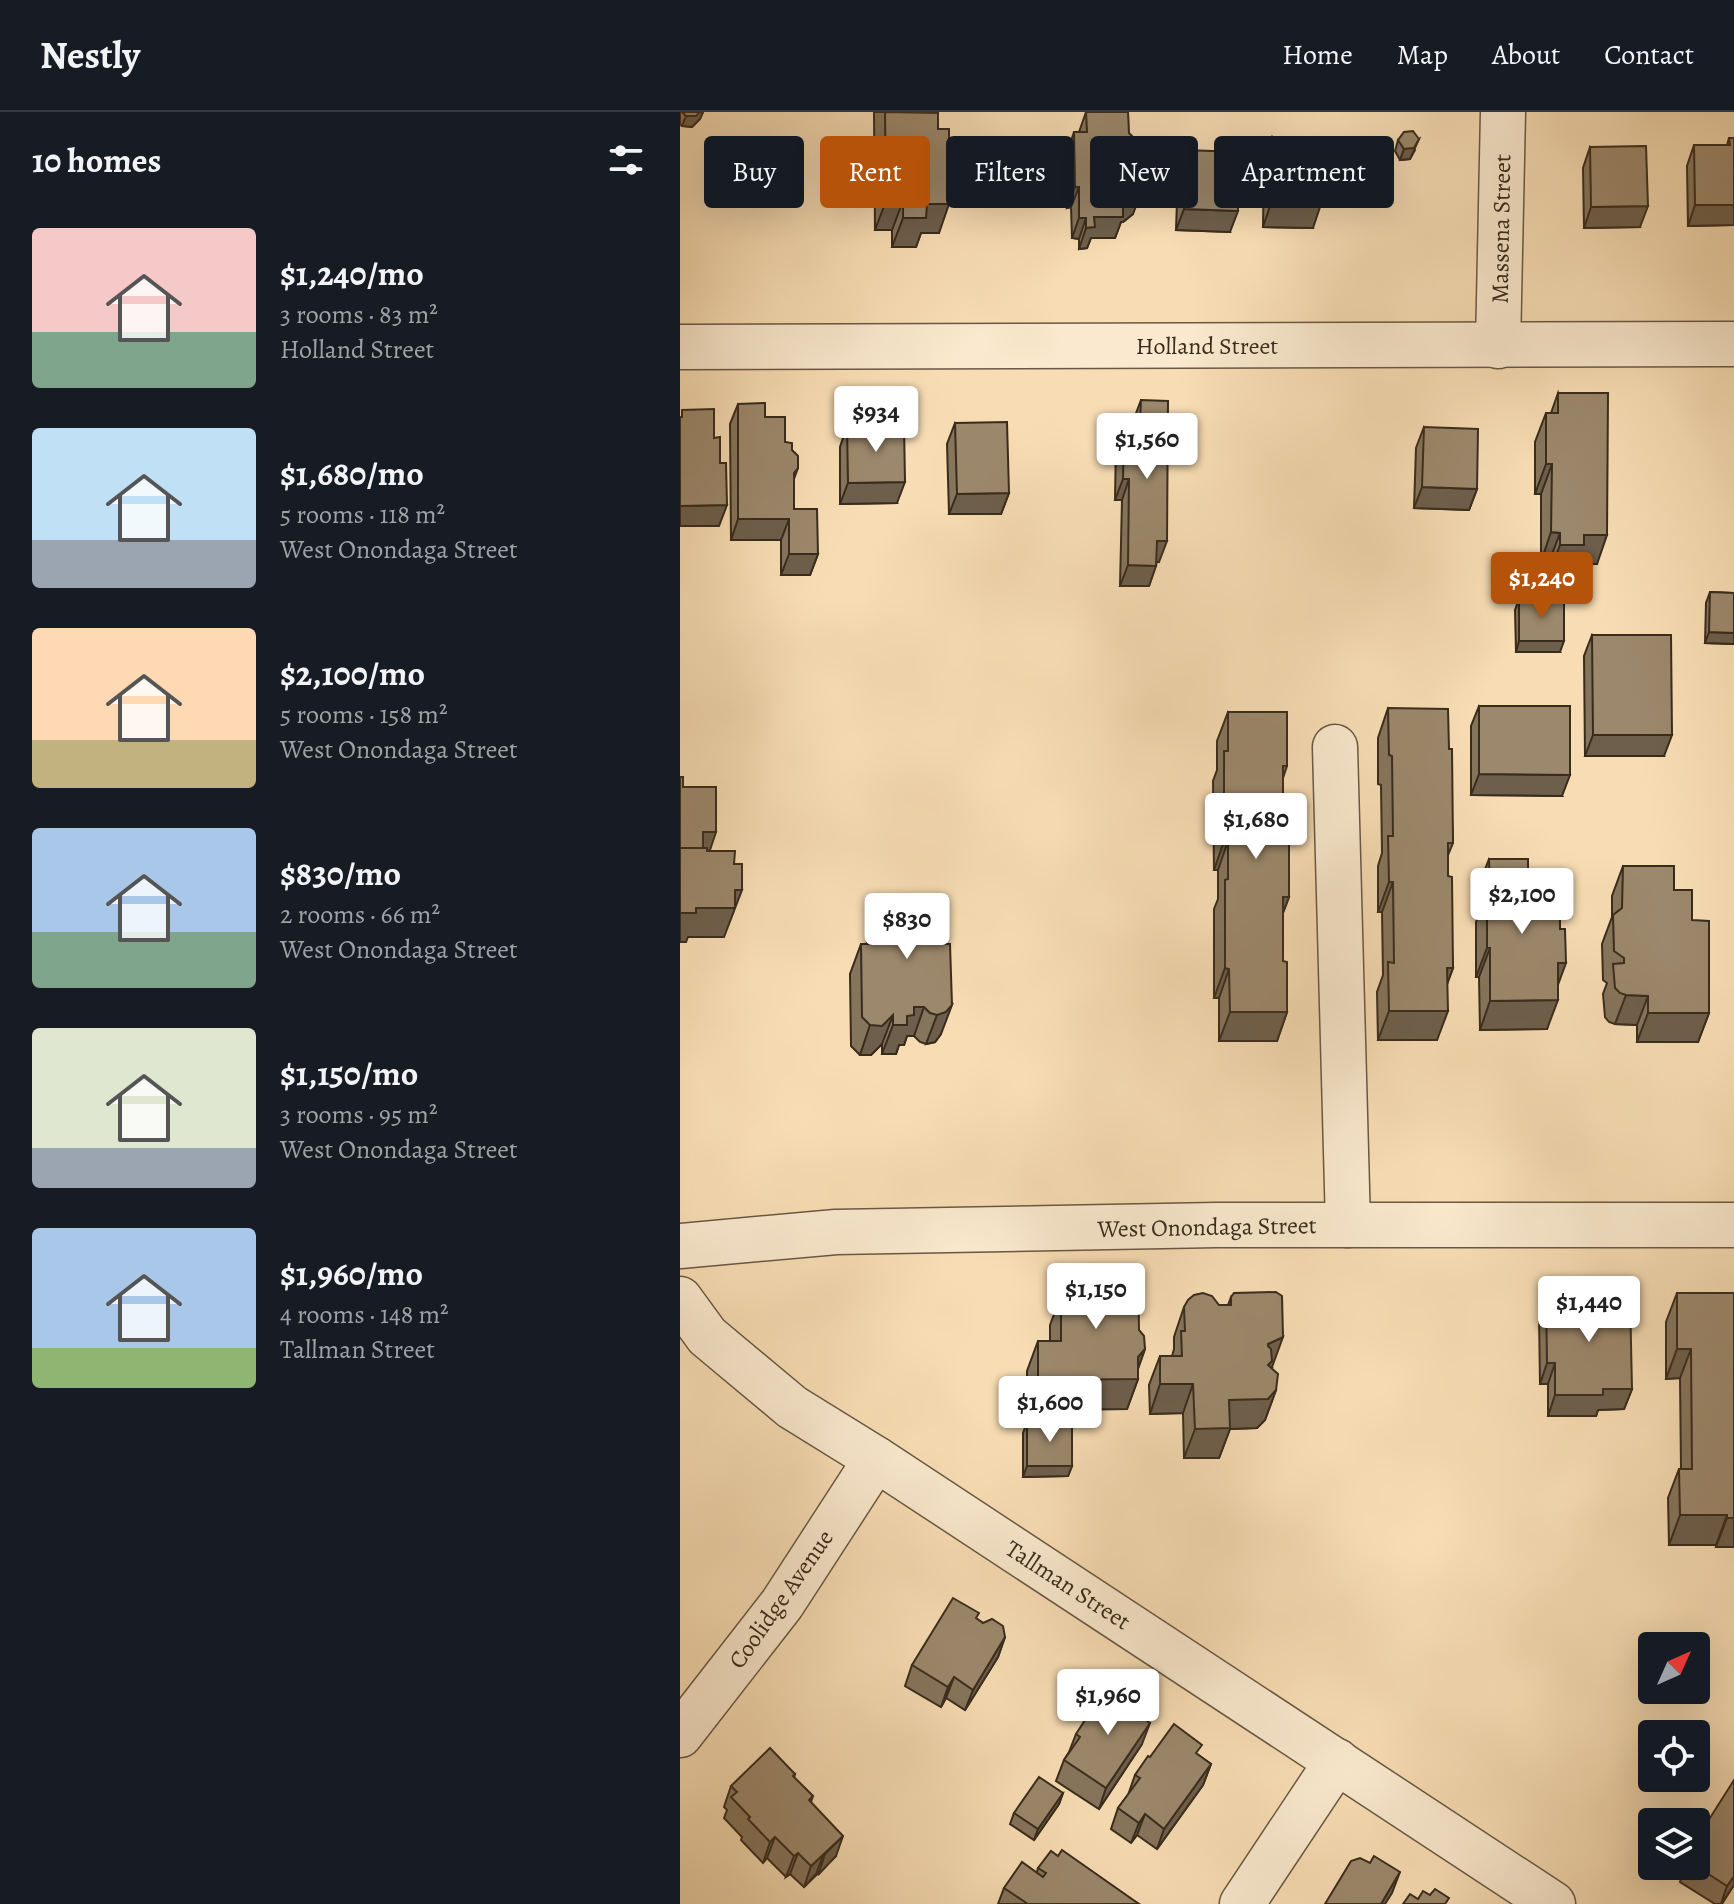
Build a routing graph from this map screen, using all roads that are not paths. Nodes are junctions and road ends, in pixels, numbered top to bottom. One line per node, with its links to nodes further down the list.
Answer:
1 (1503, 112): 3 (street, Massena Street)
2 (1734, 344): 3 (street, Holland Street)
3 (1498, 346): 4 (street, Holland Street)
4 (680, 347)
5 (1335, 747): 6 (street)
6 (1348, 1225): 7 (street, West Onondaga Street); 8 (street, West Onondaga Street)
7 (1734, 1225)
8 (680, 1246)
9 (680, 1299): 10 (street, Tallman Street)
10 (876, 1459): 11 (street, Coolidge Avenue); 12 (street, Tallman Street)
11 (680, 1735)
12 (1337, 1761): 13 (street); 14 (street, Tallman Street)
13 (1242, 1904)
14 (1553, 1904)

